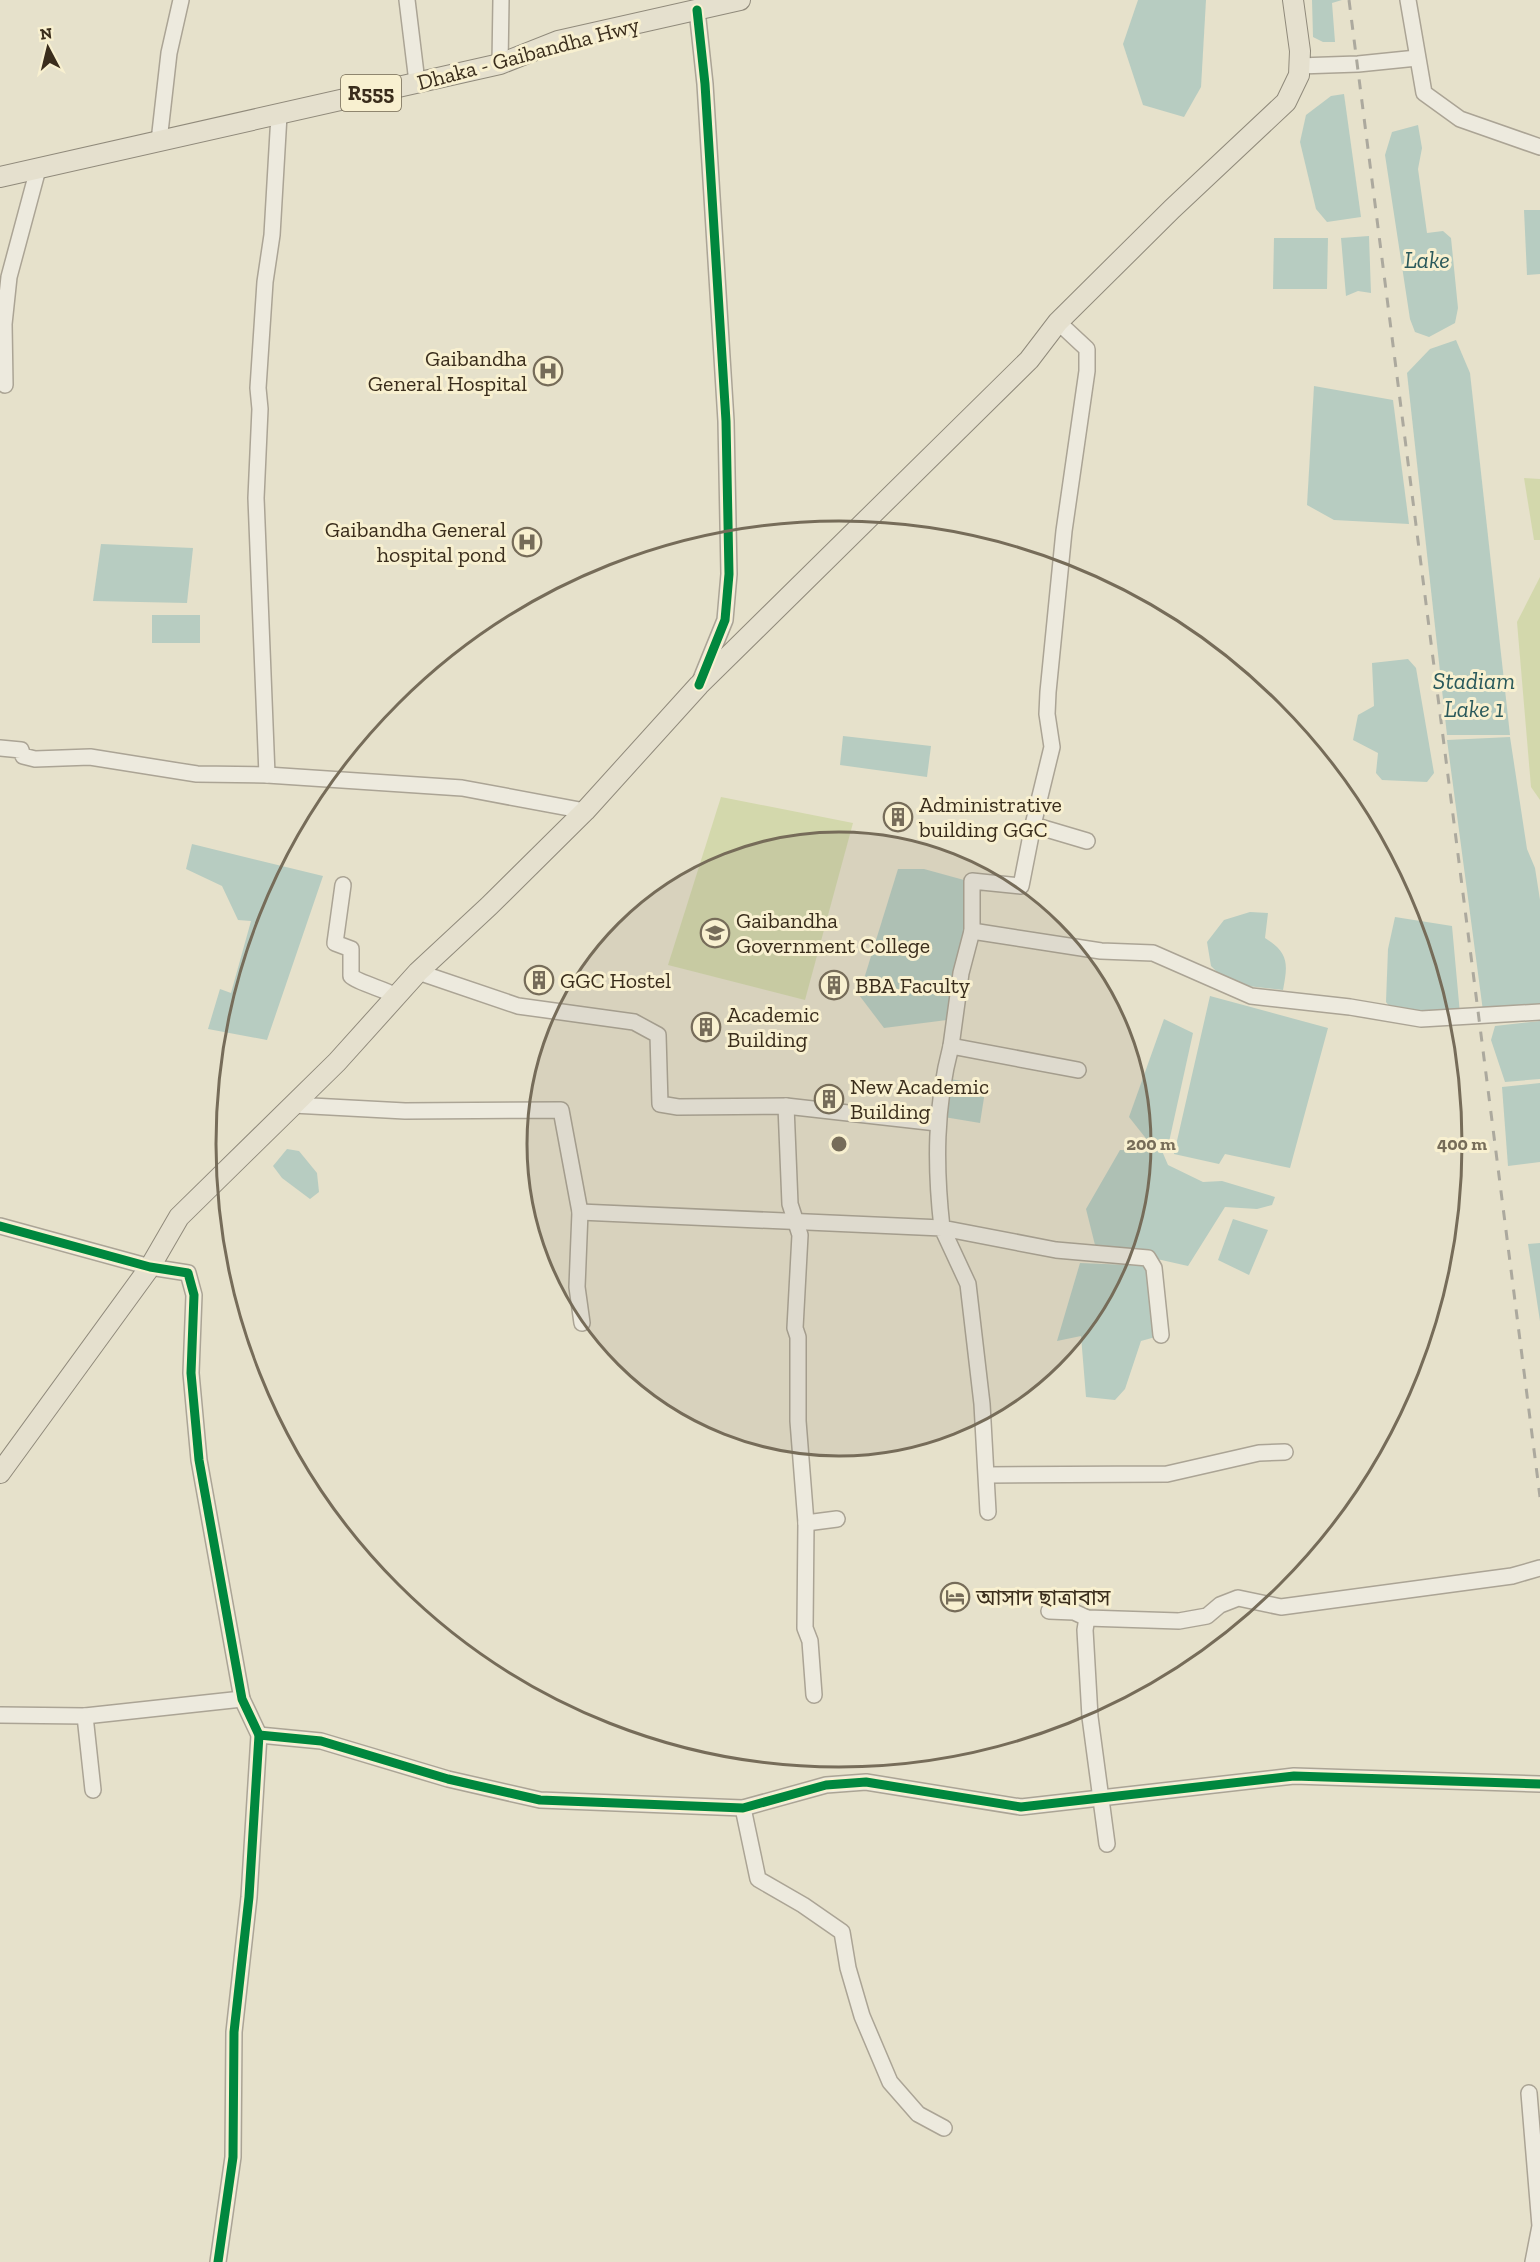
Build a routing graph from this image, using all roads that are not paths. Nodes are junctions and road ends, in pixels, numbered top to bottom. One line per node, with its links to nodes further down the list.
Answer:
1 (181, 0): 13 (street)
2 (406, 0): 11 (street)
3 (501, 0): 9 (street)
4 (740, 0): 7 (main road, Dhaka - Gaibandha Hwy / R555)
5 (1293, 0): 10 (main road)
6 (1408, 0): 8 (street)
7 (697, 10): 9 (main road, Dhaka - Gaibandha Hwy / R555); 19 (street)
8 (1417, 58): 10 (street); 14 (street)
9 (500, 64): 11 (main road, Dhaka - Gaibandha Hwy / R555)
10 (1299, 66): 17 (main road)
11 (417, 82): 12 (main road, Dhaka - Gaibandha Hwy / R555)
12 (279, 115): 13 (main road, Dhaka - Gaibandha Hwy / R555); 21 (street)
13 (159, 141): 15 (main road, Dhaka - Gaibandha Hwy / R555)
14 (1540, 147)
15 (38, 168): 16 (main road, Dhaka - Gaibandha Hwy / R555); 18 (street)
16 (2, 174)
17 (1058, 322): 19 (main road); 23 (street)
18 (5, 385)
19 (699, 685): 22 (main road)
20 (0, 748): 21 (street)
21 (267, 774): 22 (street)
22 (585, 811): 27 (main road)
23 (1033, 825): 24 (street); 26 (street)
24 (1087, 841)
25 (343, 885): 28 (street)
26 (972, 931): 29 (street); 30 (street)
27 (418, 972): 28 (main road); 33 (street)
28 (396, 996): 32 (main road)
29 (1540, 1012)
30 (951, 1046): 31 (street); 34 (street)
31 (1078, 1070)
32 (293, 1106): 35 (street); 39 (main road)
33 (786, 1106): 34 (street); 36 (street)
34 (937, 1124): 38 (street)
35 (580, 1212): 36 (street); 40 (street)
36 (795, 1219): 38 (street); 47 (street)
37 (0, 1226): 39 (street)
38 (942, 1228): 41 (street); 44 (street)
39 (150, 1267): 43 (main road); 52 (street)
40 (582, 1323)
41 (1161, 1335)
42 (1285, 1452): 44 (street)
43 (0, 1473)
44 (987, 1475): 45 (street)
45 (988, 1512)
46 (837, 1519): 47 (street)
47 (806, 1523): 51 (street)
48 (1540, 1568): 50 (street)
49 (1049, 1611): 50 (street)
50 (1087, 1617): 58 (street)
51 (814, 1695)
52 (242, 1699): 54 (street); 55 (street)
53 (0, 1715): 54 (street)
54 (85, 1716): 57 (street)
55 (259, 1735): 59 (street); 63 (street)
56 (1540, 1784): 58 (street)
57 (93, 1790)
58 (1099, 1797): 59 (street); 60 (street)
59 (743, 1808): 62 (street)
60 (1107, 1844)
61 (1529, 2093): 64 (street)
62 (944, 2128)
63 (218, 2262)
64 (1533, 2262)

